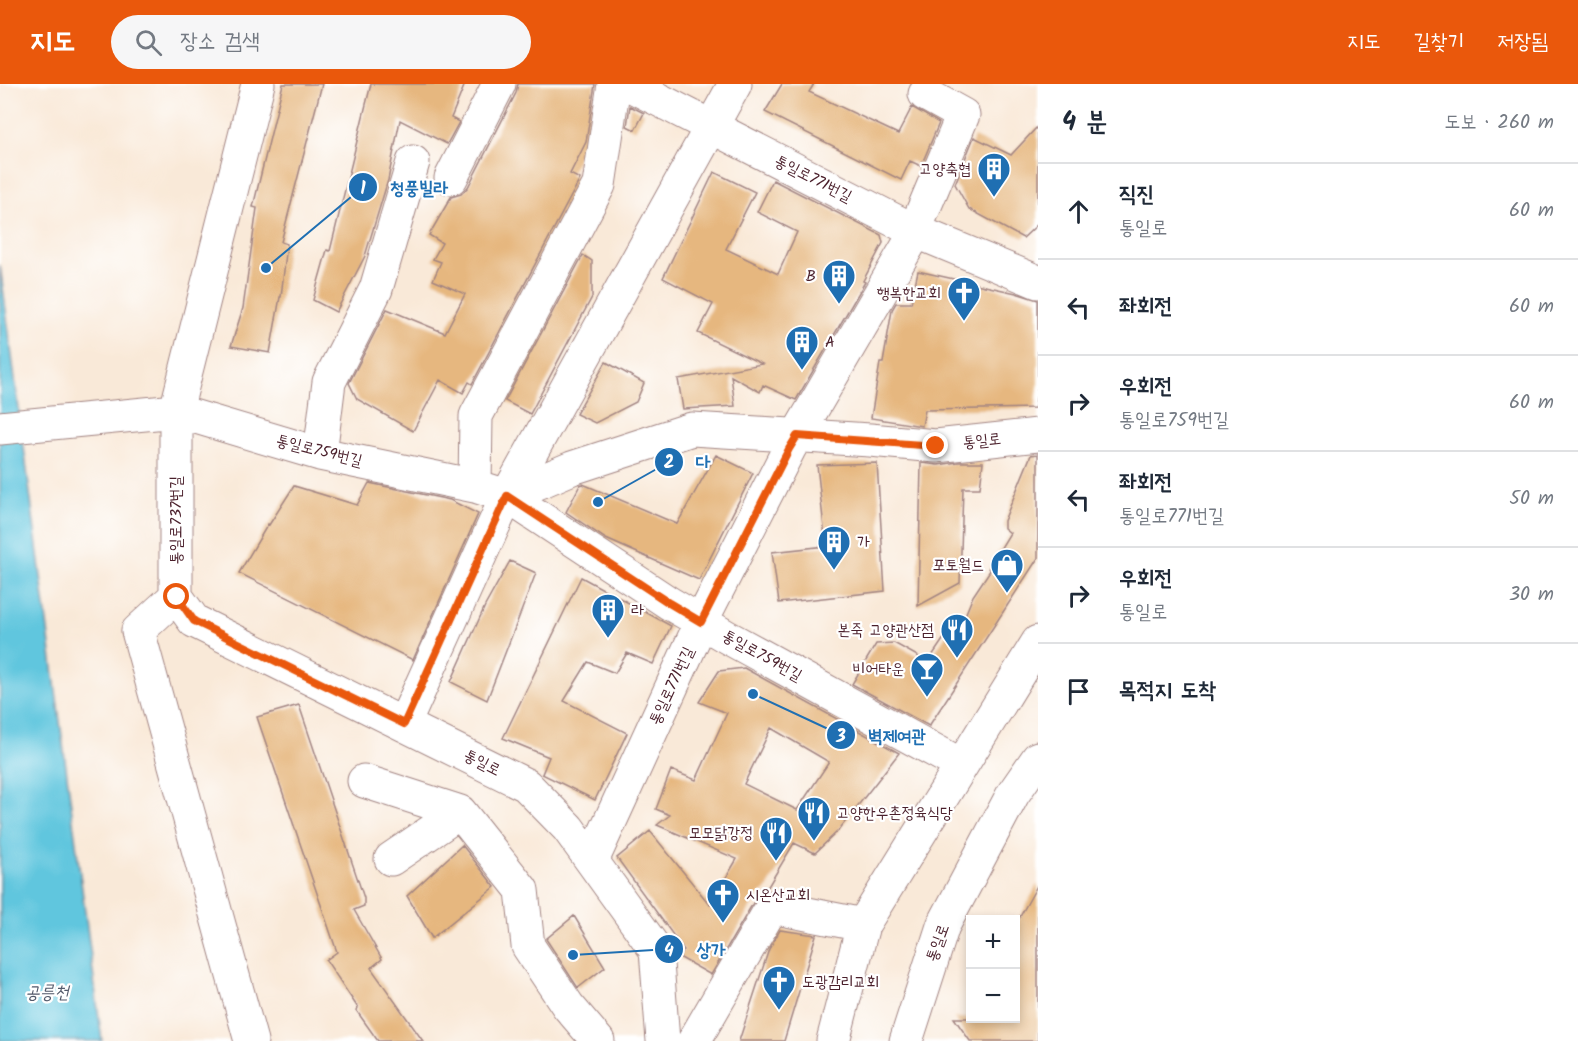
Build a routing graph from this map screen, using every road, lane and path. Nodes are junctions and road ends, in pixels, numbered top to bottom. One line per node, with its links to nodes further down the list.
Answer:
1 (258, 84): 12 (street, 통일로737번길)
2 (499, 84): 9 (street)
3 (614, 84): 17 (street)
4 (628, 84): 7 (street, 통일로771번길)
5 (735, 84): 7 (street)
6 (925, 94): 10 (street, 통일로771번길)
7 (712, 128): 10 (street, 통일로771번길); 18 (street)
8 (413, 162): 16 (street)
9 (451, 178)
10 (915, 231): 11 (street, 통일로771번길); 15 (street, 통일로771번길)
11 (1038, 282)
12 (170, 411): 13 (street); 16 (street, 통일로759번길); 19 (street, 통일로737번길)
13 (0, 428)
14 (1038, 435): 15 (street, 통일로)
15 (797, 436): 18 (street, 통일로); 20 (street, 통일로771번길)
16 (320, 453): 17 (street, 통일로759번길)
17 (475, 486): 18 (street, 통일로759번길)
18 (507, 496): 20 (street, 통일로759번길); 22 (street)
19 (177, 597): 22 (street, 통일로); 31 (street)
20 (701, 622): 24 (street, 통일로759번길); 28 (street, 통일로771번길)
21 (1038, 642): 24 (street)
22 (404, 724): 28 (street, 통일로)
23 (1038, 758): 35 (street, 통일로)
24 (961, 765): 29 (street)
25 (364, 781): 26 (street)
26 (460, 812): 27 (street); 32 (street)
27 (391, 859)
28 (592, 861): 33 (street, 통일로)
29 (863, 926): 30 (street); 34 (street)
30 (842, 1039)
31 (251, 1041)
32 (598, 1041)
33 (663, 1041)
34 (694, 1041)
35 (906, 1041)

